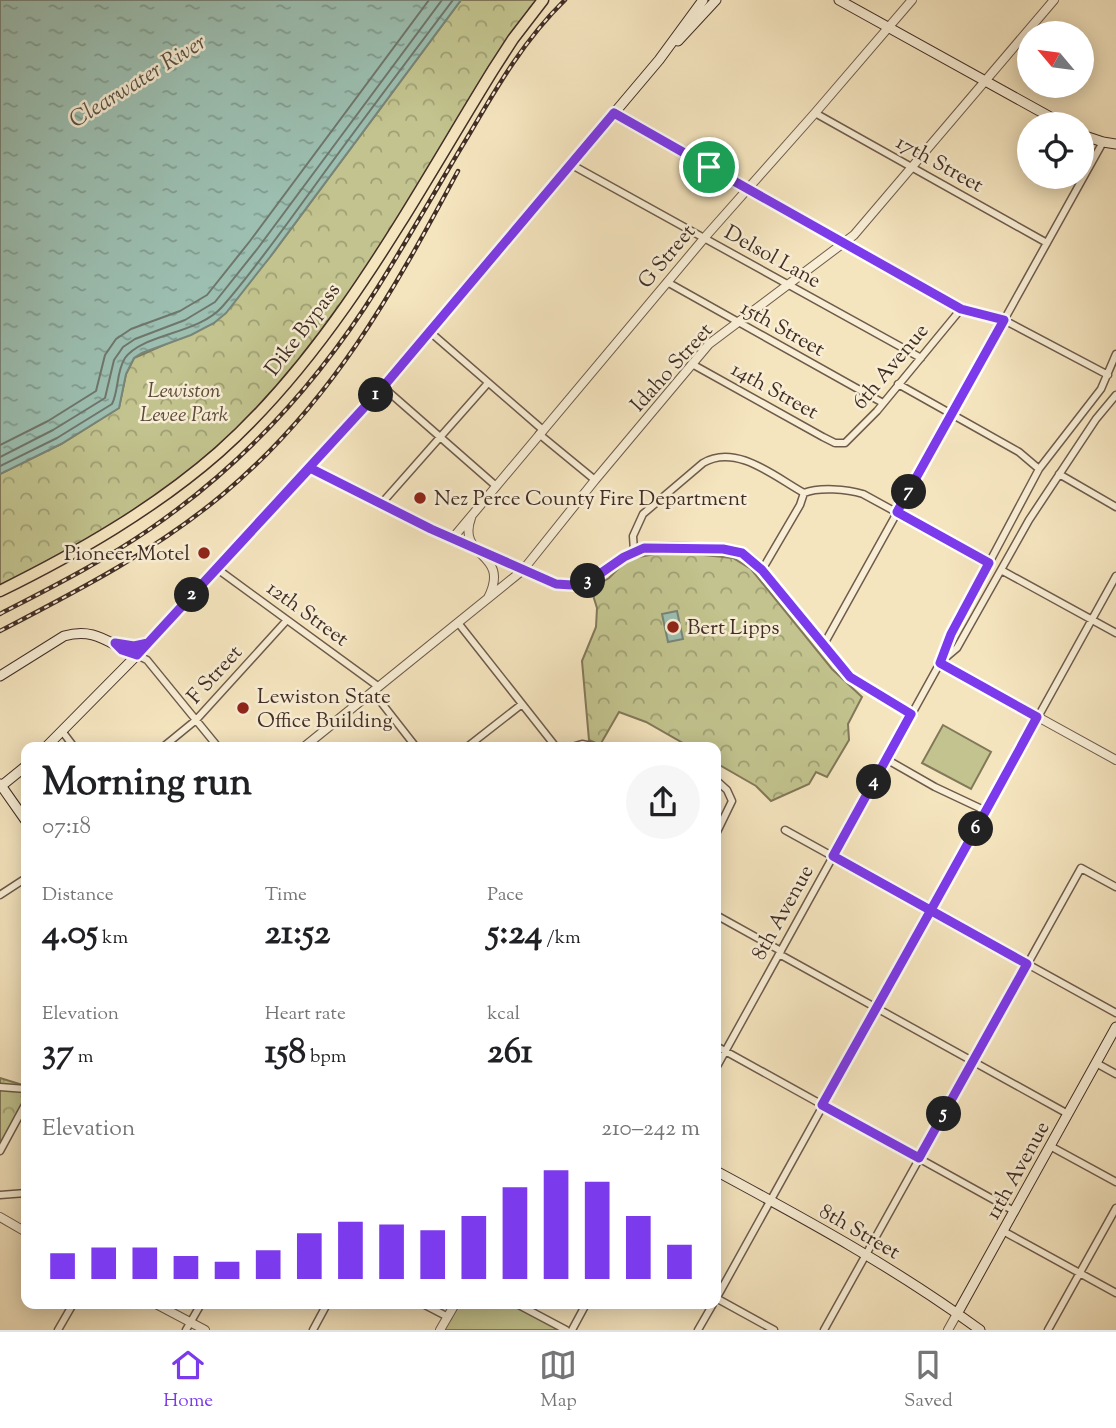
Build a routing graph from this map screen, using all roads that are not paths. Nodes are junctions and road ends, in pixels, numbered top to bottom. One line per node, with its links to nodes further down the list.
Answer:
1 (543, 0): 60 (highway, Dike Bypass)
2 (703, 0): 8 (main road)
3 (716, 0): 8 (main road)
4 (839, 0): 7 (main road)
5 (912, 0): 7 (street, G Street)
6 (1054, 0): 9 (street, Idaho Street)
7 (887, 27): 9 (main road); 12 (street, G Street)
8 (659, 60): 11 (main road)
9 (985, 81): 10 (main road); 17 (street, Idaho Street)
10 (1041, 112)
11 (614, 113): 16 (main road); 18 (street)
12 (815, 113): 17 (street, 17th Street); 18 (street, G Street)
13 (1094, 139): 14 (main road)
14 (1103, 142): 15 (main road); 20 (street)
15 (1116, 144)
16 (572, 165): 19 (street, Delsol Lane); 27 (main road)
17 (911, 167): 20 (street, 17th Street); 21 (street, Idaho Street)
18 (747, 188): 19 (street, G Street); 21 (street)
19 (704, 238): 22 (street, G Street); 23 (street, Delsol Lane)
20 (1047, 243): 25 (street)
21 (843, 244): 23 (street, Idaho Street); 24 (street)
22 (667, 282): 26 (street, 15th Street); 38 (street, G Street)
23 (788, 285): 26 (street, Idaho Street); 29 (street, Delsol Lane)
24 (961, 309): 25 (street); 29 (street, 6th Avenue)
25 (1004, 320): 31 (street); 37 (street)
26 (738, 322): 30 (street, Idaho Street); 36 (street, 15th Street)
27 (430, 332): 32 (street); 34 (main road)
28 (1116, 354): 31 (street, 8th Avenue)
29 (920, 358): 33 (street, 6th Avenue)
30 (692, 364): 40 (street, 14th Street); 44 (street, Idaho Street)
31 (1108, 375): 42 (street, 8th Avenue)
32 (488, 383): 38 (street); 39 (street)
33 (898, 384): 36 (street, 6th Avenue); 37 (street)
34 (383, 387): 39 (street); 41 (main road)
35 (1116, 395): 43 (street, 8th Avenue)
36 (883, 403): 40 (street, 6th Avenue)
37 (951, 415): 42 (street); 49 (street)
38 (541, 432): 44 (street); 45 (street, G Street)
39 (440, 437): 45 (street); 47 (street)
40 (841, 444)
41 (310, 468): 47 (street); 55 (main road)
42 (1039, 469): 54 (street, 8th Avenue)
43 (1059, 474): 48 (street); 58 (street, 8th Avenue)
44 (595, 480): 56 (street, Idaho Street)
45 (495, 486): 50 (street, G Street)
46 (804, 493): 49 (street); 53 (street); 57 (street)
47 (381, 504): 51 (street)
48 (1116, 507)
49 (897, 512): 54 (street); 67 (street)
50 (472, 513): 51 (street, G Street); 52 (street)
51 (452, 538): 52 (street)
52 (474, 548): 56 (street); 61 (street)
53 (634, 551): 56 (street); 57 (street)
54 (989, 563): 70 (street, 8th Avenue)
55 (216, 568): 62 (street, 12th Street); 66 (main road)
56 (523, 570): 61 (street, Idaho Street)
57 (762, 570): 67 (street)
58 (1001, 570): 63 (street); 70 (street, 8th Avenue)
59 (1116, 576): 63 (street)
60 (0, 591)
61 (486, 601): 64 (street, Idaho Street)
62 (287, 620): 73 (street, 12th Street); 77 (street, F Street)
63 (1091, 620): 65 (street); 76 (street)
64 (459, 624): 73 (street, Idaho Street); 74 (street)
65 (1116, 634)
66 (148, 643): 68 (main road); 69 (main road)
67 (823, 646): 75 (street)
68 (119, 647): 69 (main road); 71 (main road); 72 (main road)
69 (137, 655): 72 (main road); 77 (street)
70 (940, 663): 75 (street, 8th Avenue); 76 (street)
71 (0, 676)
72 (106, 686): 78 (main road)
73 (376, 690): 83 (street, Idaho Street); 84 (street, 12th Street)
74 (522, 704): 85 (street); 86 (street)
75 (911, 714): 87 (street, 8th Avenue)
76 (1037, 717): 88 (street); 92 (street)
77 (196, 720): 81 (street, F Street); 82 (street)
78 (62, 731): 79 (main road); 80 (street)
79 (51, 742)
80 (70, 742)
81 (169, 742)
82 (214, 742)
83 (312, 742)
84 (412, 742)
85 (473, 742)
86 (552, 742)
87 (886, 760): 92 (street); 96 (street, 8th Avenue)
88 (1116, 760)
89 (21, 770): 91 (main road)
90 (721, 784): 94 (street)
91 (0, 786): 93 (main road)
92 (986, 811): 100 (street)
93 (21, 814)
94 (721, 824)
95 (785, 830): 96 (street)
96 (833, 856): 100 (street); 102 (street, 8th Avenue)
97 (21, 881): 99 (street)
98 (1116, 887): 103 (street)
99 (0, 895)
100 (931, 910): 103 (street); 104 (street)
101 (721, 918): 102 (street)
102 (780, 953): 104 (street); 108 (street, 8th Avenue)
103 (1027, 964): 105 (street); 110 (street)
104 (876, 1007): 110 (street); 115 (street)
105 (1116, 1013)
106 (1116, 1027): 111 (main road, 11th Avenue)
107 (721, 1049): 108 (street)
108 (725, 1051): 109 (street, 8th Avenue); 115 (street)
109 (721, 1059)
110 (974, 1061): 117 (street); 120 (street)
111 (1096, 1063): 112 (street); 117 (main road, 11th Avenue)
112 (1116, 1074)
113 (0, 1087): 114 (street)
114 (21, 1088)
115 (822, 1105): 120 (street); 125 (street)
116 (21, 1112): 119 (street)
117 (1068, 1114): 118 (main road, 11th Avenue)
118 (1050, 1146): 122 (street); 127 (main road, 11th Avenue)
119 (0, 1151)
120 (919, 1158): 127 (street); 131 (street)
121 (721, 1174): 125 (main road, 8th Street)
122 (1116, 1182)
123 (21, 1193): 124 (street)
124 (0, 1195)
125 (770, 1200): 131 (main road, 8th Street); 133 (street)
126 (1116, 1208): 132 (street)
127 (1014, 1211): 130 (main road, 11th Avenue)
128 (0, 1217): 129 (street)
129 (21, 1229)
130 (1003, 1231): 132 (street); 145 (main road, 11th Avenue)
131 (867, 1254): 145 (main road, 8th Street); 156 (street)
132 (1080, 1273): 134 (street); 159 (street)
133 (721, 1289)
134 (1116, 1293)
135 (721, 1301): 155 (street)
136 (70, 1309): 148 (street)
137 (163, 1309): 147 (street)
138 (198, 1309): 147 (street)
139 (324, 1309): 150 (street)
140 (433, 1309): 146 (street)
141 (452, 1309): 146 (street)
142 (526, 1309): 152 (street)
143 (583, 1309): 153 (street)
144 (710, 1309): 154 (street)
145 (958, 1312): 157 (street, 11th Avenue); 158 (main road, 8th Street)
146 (448, 1317): 151 (street)
147 (188, 1326): 149 (street)
148 (58, 1330)
149 (205, 1330)
150 (313, 1330)
151 (440, 1330)
152 (566, 1330)
153 (572, 1330)
154 (698, 1330)
155 (774, 1330)
156 (824, 1330)
157 (948, 1330)
158 (980, 1330)
159 (1048, 1330)

